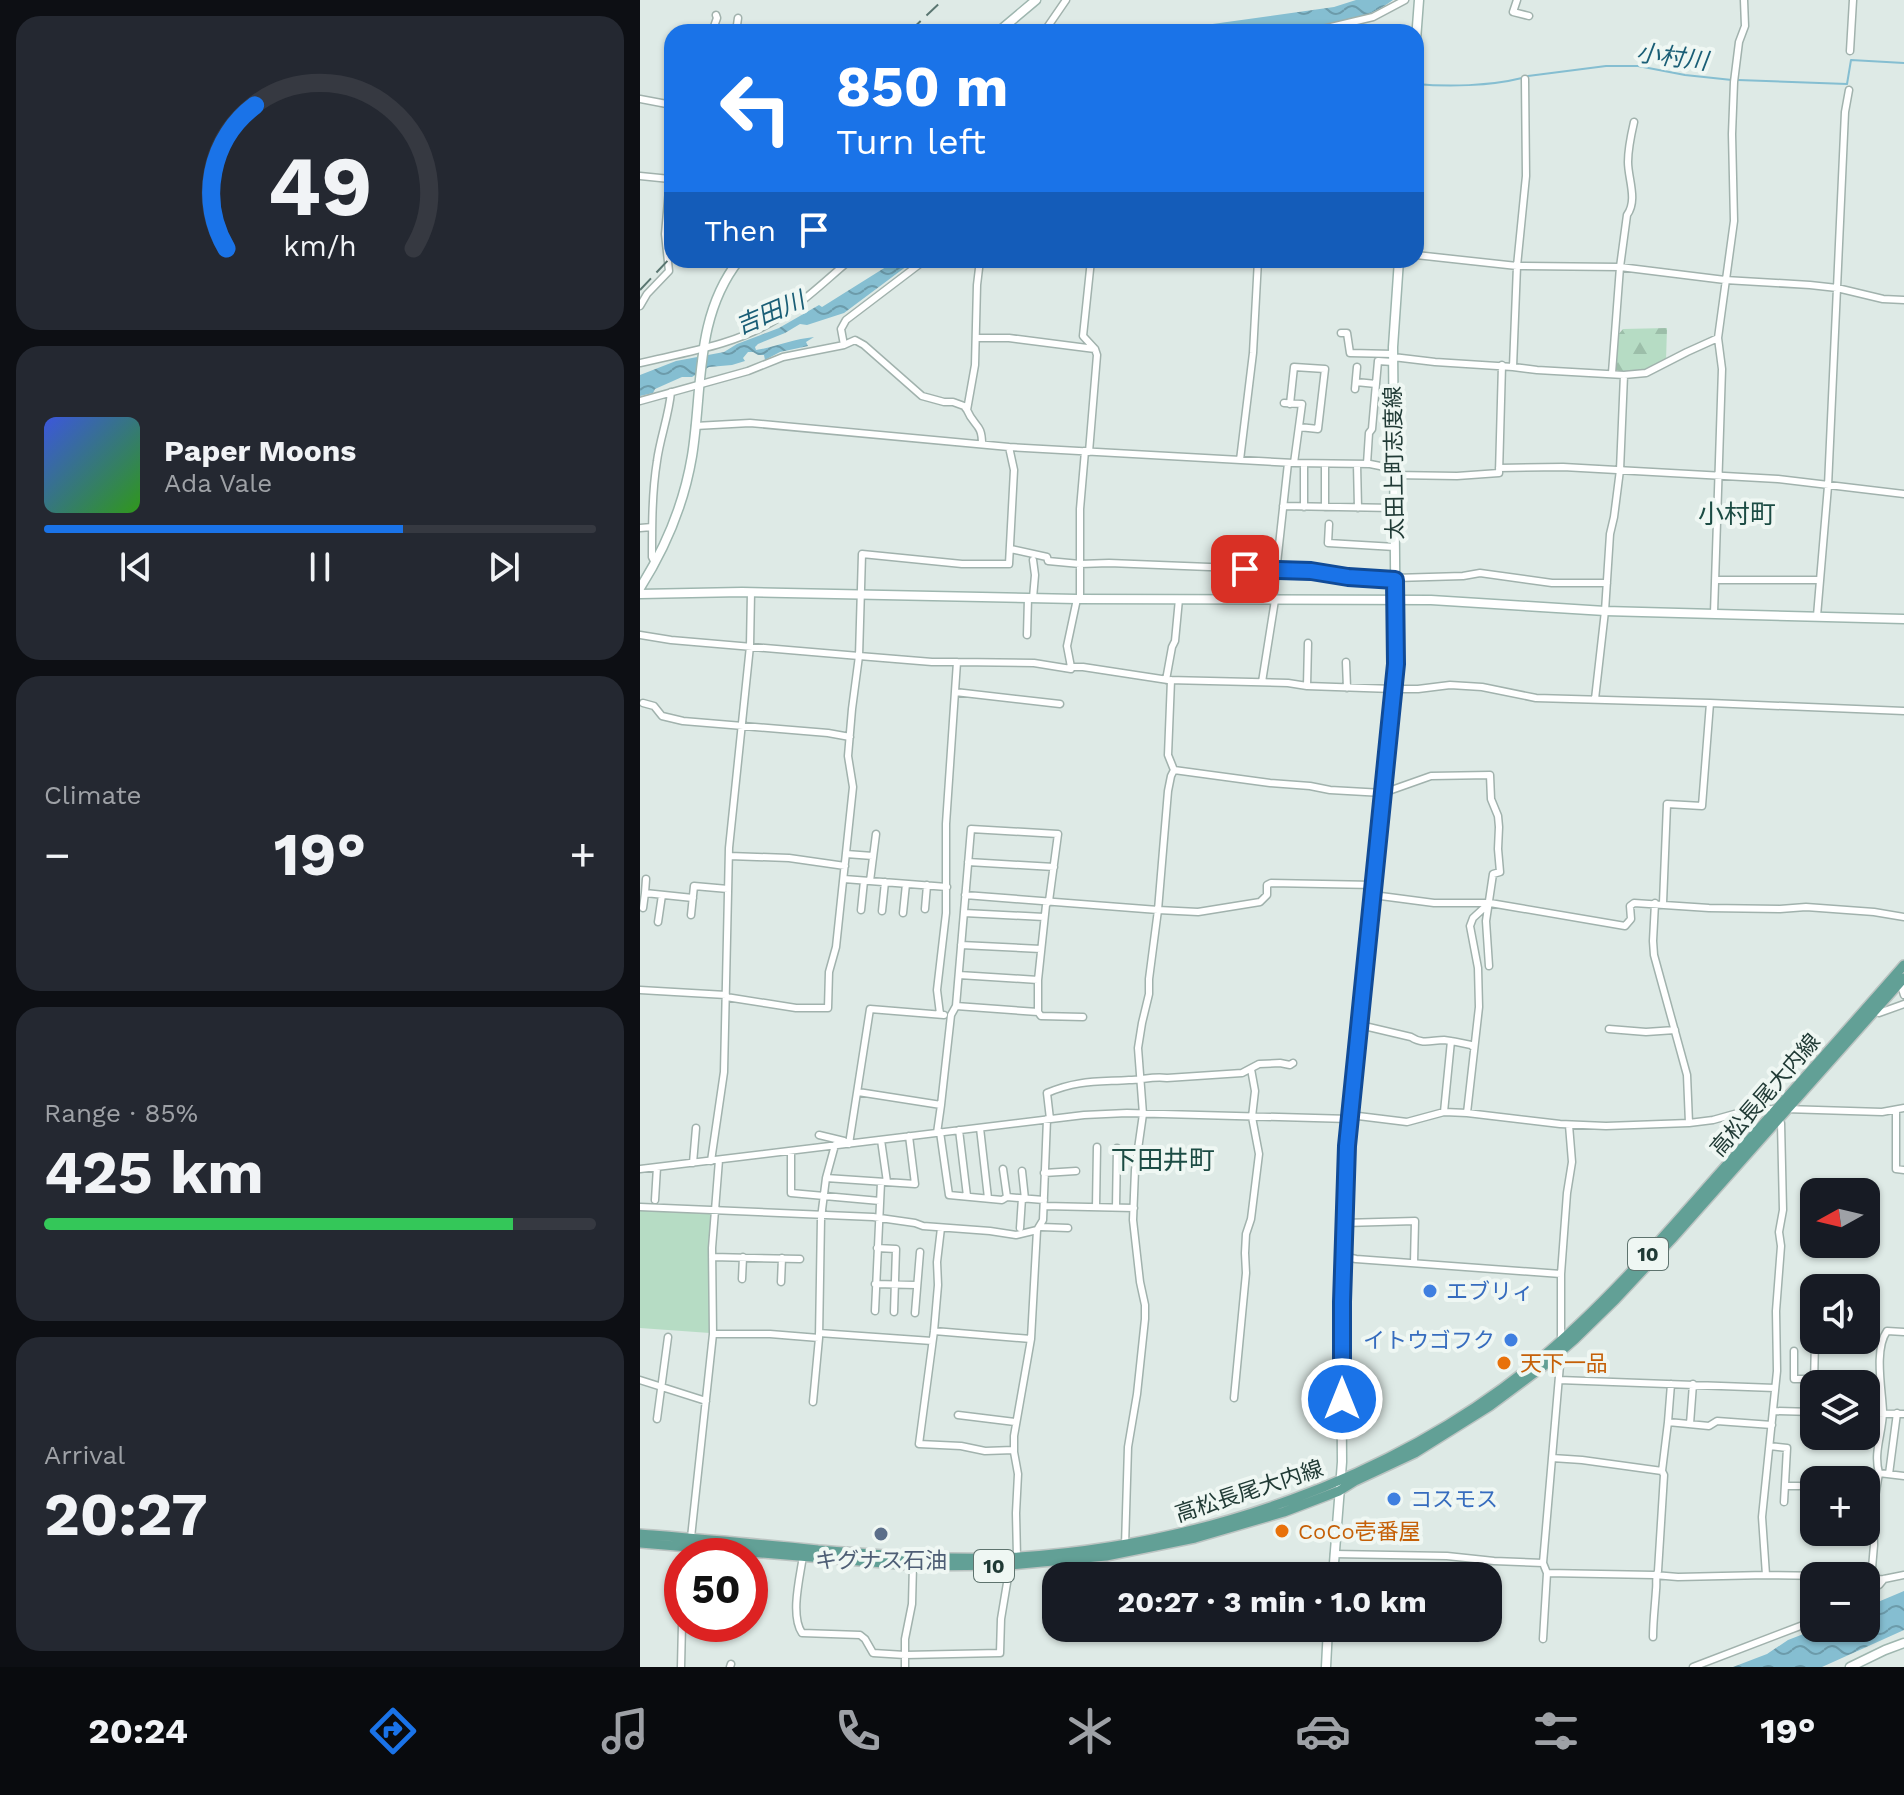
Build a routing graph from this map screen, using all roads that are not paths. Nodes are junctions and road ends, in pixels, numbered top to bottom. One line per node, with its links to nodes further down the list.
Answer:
1 (1036, 0): 13 (street)
2 (1066, 0): 14 (street)
3 (1405, 0): 15 (street)
4 (1419, 0): 16 (street)
5 (1517, 0): 9 (street)
6 (1744, 0): 36 (street)
7 (1853, 0): 17 (street)
8 (716, 15): 11 (street)
9 (1529, 16)
10 (738, 18): 12 (street)
11 (715, 24)
12 (737, 24)
13 (1008, 24)
14 (1050, 24)
15 (1349, 24)
16 (1417, 24)
17 (1850, 51)
18 (1525, 79): 26 (street)
19 (1849, 90): 37 (street)
20 (640, 99): 21 (street)
21 (664, 104)
22 (1634, 122): 27 (street)
23 (640, 176): 24 (street)
24 (664, 178)
25 (1424, 256): 26 (street)
26 (1517, 266): 27 (street); 50 (street)
27 (1620, 267): 36 (street); 51 (street)
28 (669, 268): 39 (street)
29 (732, 268): 44 (street)
30 (840, 268): 44 (street)
31 (914, 268): 43 (street)
32 (979, 268): 41 (street)
33 (1090, 268): 45 (street)
34 (1258, 268): 63 (street)
35 (1399, 268): 46 (street, 太田上町志度線)
36 (1725, 280): 37 (street); 42 (street)
37 (1837, 288): 38 (street); 73 (street)
38 (1904, 300)
39 (640, 306)
40 (1341, 333): 46 (street)
41 (977, 338): 45 (street); 57 (street)
42 (1718, 338): 52 (street); 72 (street)
43 (844, 345): 53 (street); 57 (street)
44 (703, 349): 47 (street); 53 (street)
45 (1095, 349): 62 (street)
46 (1393, 358): 48 (street); 54 (street); 71 (street, 太田上町志度線)
47 (640, 363)
48 (1502, 365): 50 (street); 69 (street)
49 (1357, 367): 54 (street)
50 (1513, 367): 51 (street)
51 (1612, 373): 52 (street)
52 (1624, 375): 70 (street)
53 (700, 382): 55 (street); 58 (street)
54 (1376, 384): 68 (street)
55 (671, 392): 56 (street); 81 (street)
56 (640, 401)
57 (967, 410): 60 (street)
58 (695, 426): 60 (street); 86 (street)
59 (1299, 427): 59 (street); 64 (street)
60 (982, 444): 61 (street)
61 (1009, 447): 62 (street); 84 (street)
62 (1087, 452): 63 (street); 87 (street)
63 (1240, 460): 64 (street)
64 (1291, 463): 65 (street); 75 (street)
65 (1304, 464): 66 (street); 76 (street)
66 (1325, 464): 67 (street); 77 (street)
67 (1357, 464): 68 (street); 78 (street)
68 (1367, 464): 71 (street)
69 (1499, 468): 70 (street); 71 (street)
70 (1620, 470): 72 (street); 92 (street)
71 (1393, 474): 79 (street, 太田上町志度線)
72 (1719, 476): 73 (street); 90 (street)
73 (1828, 486): 74 (street); 91 (street)
74 (1904, 494)
75 (1283, 506): 76 (street); 88 (street)
76 (1304, 507): 77 (street)
77 (1325, 507): 78 (street)
78 (1358, 508): 79 (street)
79 (1394, 508): 83 (street, 太田上町志度線)
80 (1329, 524): 83 (street)
81 (652, 527): 82 (street); 86 (street)
82 (640, 528)
83 (1395, 547): 89 (street, 太田上町志度線)
84 (1011, 549): 87 (street); 96 (street)
85 (1033, 560): 97 (street)
86 (655, 563): 93 (street)
87 (1080, 564): 88 (street); 98 (street)
88 (1276, 570): 89 (street); 100 (street)
89 (1395, 579): 92 (street); 101 (street, 太田上町志度線)
90 (1715, 580): 91 (street); 103 (street)
91 (1820, 580): 104 (street)
92 (1607, 583): 102 (street)
93 (640, 588)
94 (751, 592): 95 (street); 96 (street); 109 (street)
95 (640, 594)
96 (860, 594): 97 (street); 110 (street)
97 (1031, 598): 98 (street); 107 (street)
98 (1078, 599): 99 (street); 114 (street)
99 (1179, 599): 100 (street); 114 (street)
100 (1274, 600): 101 (street); 115 (street)
101 (1396, 601): 102 (street); 118 (street, 太田上町志度線)
102 (1605, 611): 103 (street); 120 (street)
103 (1714, 613): 104 (street)
104 (1817, 616): 105 (street)
105 (1904, 619)
106 (640, 635): 109 (street)
107 (1027, 635)
108 (1308, 643): 116 (street)
109 (750, 646): 110 (street); 125 (street)
110 (859, 656): 111 (street); 126 (street)
111 (957, 662): 113 (street); 119 (street)
112 (1346, 662): 117 (street)
113 (1071, 669)
114 (1168, 680): 115 (street); 127 (street)
115 (1262, 682): 116 (street)
116 (1307, 686): 117 (street)
117 (1347, 688): 118 (street)
118 (1393, 689): 120 (street); 128 (street, 太田上町志度線)
119 (955, 692): 123 (street); 143 (street)
120 (1595, 699): 122 (street)
121 (643, 703): 125 (street)
122 (1710, 703): 124 (street); 151 (street)
123 (1060, 704)
124 (1904, 711)
125 (742, 725): 126 (street); 131 (street)
126 (850, 737): 130 (street)
127 (1174, 770): 128 (street); 156 (street)
128 (1383, 793): 142 (street, 太田上町志度線); 152 (street)
129 (876, 834): 132 (street)
130 (846, 854): 132 (street); 134 (street)
131 (729, 856): 134 (street); 144 (street)
132 (873, 856): 138 (street)
133 (968, 862): 135 (street); 135 (street); 147 (street)
134 (845, 866): 137 (street)
135 (1054, 867): 150 (street)
136 (646, 879): 145 (street)
137 (844, 879): 138 (street); 173 (street)
138 (867, 881): 139 (street); 155 (street)
139 (885, 882): 140 (street); 157 (street)
140 (906, 884): 141 (street); 158 (street)
141 (927, 885): 143 (street); 154 (street)
142 (1374, 885): 148 (street, 太田上町志度線); 156 (street)
143 (947, 887): 178 (street)
144 (728, 889): 149 (street); 173 (street)
145 (645, 893): 146 (street); 153 (street)
146 (662, 895): 149 (street); 163 (street)
147 (965, 895): 150 (street); 159 (street)
148 (1373, 895): 152 (street); 181 (street, 太田上町志度線)
149 (693, 898): 160 (street)
150 (1049, 901): 156 (street); 161 (street)
151 (1659, 903): 152 (street); 162 (street); 183 (street)
152 (1487, 905): 167 (street); 185 (street)
153 (643, 908)
154 (925, 909)
155 (861, 910)
156 (1158, 910): 188 (street)
157 (882, 911)
158 (903, 913)
159 (964, 913): 161 (street); 164 (street)
160 (691, 915)
161 (1044, 917): 165 (street)
162 (1904, 917)
163 (658, 922)
164 (961, 945): 165 (street); 168 (street)
165 (1041, 949): 169 (street)
166 (1904, 965): 195 (main road, 高松長尾大内線 / 10)
167 (1489, 966)
168 (959, 975): 169 (street); 175 (street)
169 (1038, 980): 177 (street)
170 (1902, 980): 172 (street); 176 (main road, 高松長尾大内線 / 10)
171 (640, 990): 173 (street)
172 (1904, 995)
173 (726, 996): 216 (street)
174 (1904, 1004): 176 (street)
175 (956, 1006): 177 (street); 179 (street)
176 (1875, 1010): 195 (main road, 高松長尾大内線 / 10)
177 (1038, 1012): 180 (street)
178 (940, 1014): 179 (street); 189 (street)
179 (951, 1015): 190 (street)
180 (1083, 1017)
181 (1360, 1025): 184 (street); 198 (street, 太田上町志度線)
182 (1609, 1029): 183 (street)
183 (1675, 1030): 200 (street)
184 (1451, 1041): 185 (street); 193 (street)
185 (1475, 1050): 194 (street)
186 (1293, 1063): 187 (street)
187 (1251, 1069): 188 (street); 197 (street)
188 (1142, 1078): 196 (street); 199 (street)
189 (858, 1092): 190 (street); 210 (street)
190 (941, 1105): 205 (street)
191 (1904, 1108): 192 (street)
192 (1896, 1110): 195 (street); 209 (street)
193 (1444, 1112): 194 (street); 198 (street)
194 (1467, 1113): 201 (street)
195 (1780, 1113): 200 (street); 248 (main road, 高松長尾大内線 / 10); 281 (street)
196 (1143, 1114): 197 (street); 199 (street); 238 (street)
197 (1252, 1117): 198 (street); 282 (street)
198 (1350, 1117): 242 (street, 太田上町志度線)
199 (1048, 1119): 203 (street); 224 (street)
200 (1689, 1123): 201 (street)
201 (1569, 1125): 256 (street)
202 (696, 1128): 217 (street)
203 (980, 1128): 204 (street); 230 (street)
204 (959, 1130): 205 (street); 228 (street)
205 (939, 1133): 207 (street); 228 (street)
206 (819, 1135): 210 (street)
207 (909, 1136): 208 (street); 226 (street)
208 (881, 1140): 210 (street); 226 (street)
209 (1900, 1143): 221 (street)
210 (849, 1144): 211 (street)
211 (835, 1145): 214 (street); 225 (street)
212 (1097, 1147): 236 (street)
213 (1117, 1148): 237 (street)
214 (791, 1151): 215 (street); 227 (street)
215 (719, 1160): 216 (street); 239 (street)
216 (711, 1161): 217 (street)
217 (693, 1163): 218 (street)
218 (657, 1167): 219 (street); 232 (street)
219 (640, 1169)
220 (1003, 1169): 229 (street)
221 (1904, 1170)
222 (1022, 1171): 231 (street)
223 (1076, 1171): 224 (street)
224 (1044, 1173): 234 (street)
225 (826, 1178): 226 (street); 227 (street)
226 (884, 1182): 233 (street)
227 (824, 1196): 233 (street); 240 (street)
228 (967, 1196): 230 (street)
229 (1007, 1197): 230 (street); 231 (street)
230 (988, 1198)
231 (1024, 1198): 234 (street); 244 (street)
232 (655, 1200)
233 (880, 1201): 241 (street)
234 (1044, 1203): 236 (street); 245 (street)
235 (640, 1207): 239 (street)
236 (1096, 1207): 237 (street)
237 (1116, 1207): 238 (street)
238 (1134, 1208): 313 (street)
239 (715, 1211): 240 (street); 251 (street)
240 (822, 1214): 241 (street); 268 (street)
241 (879, 1218): 243 (street); 247 (street)
242 (1344, 1223): 250 (street, 太田上町志度線); 255 (street)
243 (941, 1228): 245 (street); 265 (street)
244 (1020, 1228)
245 (1039, 1228): 246 (street); 270 (street)
246 (1068, 1228)
247 (877, 1248): 259 (street); 260 (street)
248 (1656, 1250): 272 (main road, 高松長尾大内線 / 10); 274 (main road, 高松長尾大内線 / 10)
249 (920, 1252): 261 (street)
250 (1343, 1256): 255 (street); 304 (street, 太田上町志度線)
251 (712, 1257): 252 (street); 267 (street)
252 (743, 1257): 253 (street); 257 (street)
253 (782, 1258): 254 (street); 258 (street)
254 (800, 1259)
255 (1414, 1263): 256 (street)
256 (1561, 1274): 272 (street)
257 (742, 1279)
258 (781, 1282)
259 (875, 1284): 260 (street); 262 (street)
260 (895, 1284): 261 (street); 263 (street)
261 (916, 1285): 264 (street)
262 (875, 1311)
263 (894, 1312)
264 (915, 1313)
265 (934, 1331): 270 (street); 271 (street)
266 (1904, 1332): 288 (street)
267 (713, 1334): 268 (street); 283 (street)
268 (819, 1335): 271 (street); 284 (street)
269 (668, 1337): 280 (street)
270 (1031, 1339): 292 (street)
271 (932, 1341): 297 (street)
272 (1562, 1341): 274 (street); 304 (main road, 高松長尾大内線 / 10)
273 (1794, 1351): 277 (street)
274 (1561, 1352): 276 (street); 304 (main road, 高松長尾大内線 / 10)
275 (640, 1380): 280 (street)
276 (1559, 1380): 278 (street); 298 (street)
277 (1800, 1380)
278 (1671, 1384): 279 (street); 293 (street)
279 (1693, 1384): 281 (street); 294 (street)
280 (662, 1387): 283 (street); 291 (street)
281 (1775, 1388): 286 (street)
282 (1234, 1398)
283 (706, 1401): 309 (street)
284 (813, 1402)
285 (1800, 1410): 286 (street)
286 (1774, 1411): 295 (street)
287 (1880, 1413): 288 (street)
288 (1883, 1413): 289 (street); 299 (street)
289 (1901, 1414): 302 (street)
290 (958, 1415): 292 (street)
291 (657, 1419)
292 (1015, 1422): 297 (street)
293 (1668, 1422): 294 (street); 300 (street)
294 (1690, 1424): 295 (street)
295 (1772, 1425): 296 (street)
296 (1770, 1446): 305 (street); 323 (street)
297 (1014, 1450): 317 (street)
298 (1552, 1458): 300 (street); 319 (street)
299 (1877, 1466)
300 (1662, 1471): 322 (street)
301 (1880, 1473): 302 (street)
302 (1889, 1474): 303 (street)
303 (1904, 1476)
304 (1340, 1486): 313 (main road, 高松長尾大内線 / 10); 316 (street, 太田上町志度線)
305 (1785, 1486): 306 (street); 307 (street)
306 (1799, 1486)
307 (1784, 1502)
308 (640, 1534): 310 (main road, 高松長尾大内線 / 10)
309 (692, 1538)
310 (664, 1540)
311 (640, 1543): 312 (main road, 高松長尾大内線 / 10)
312 (664, 1545)
313 (1125, 1549): 317 (main road, 高松長尾大内線 / 10)
314 (768, 1550): 315 (main road, 高松長尾大内線 / 10)
315 (804, 1552): 317 (main road, 高松長尾大内線 / 10); 320 (main road, 高松長尾大内線 / 10); 335 (street)
316 (1334, 1554): 318 (street, 太田上町志度線); 319 (street)
317 (1014, 1561): 320 (main road, 高松長尾大内線 / 10); 335 (street)
318 (1334, 1562)
319 (1543, 1563): 321 (street)
320 (913, 1565): 335 (street)
321 (1547, 1573): 322 (street); 331 (street)
322 (1655, 1575): 323 (street); 330 (street)
323 (1766, 1575): 325 (street)
324 (1904, 1575): 327 (street)
325 (1800, 1576)
326 (1880, 1579): 327 (street)
327 (1884, 1579): 328 (street)
328 (1880, 1584)
329 (1800, 1626): 339 (street)
330 (1653, 1637)
331 (1543, 1639)
332 (682, 1642): 336 (street)
333 (1327, 1642): 338 (street)
334 (1904, 1643): 340 (street)
335 (905, 1655): 337 (street)
336 (681, 1667)
337 (905, 1667)
338 (1326, 1667)
339 (1693, 1667)
340 (1850, 1667)

